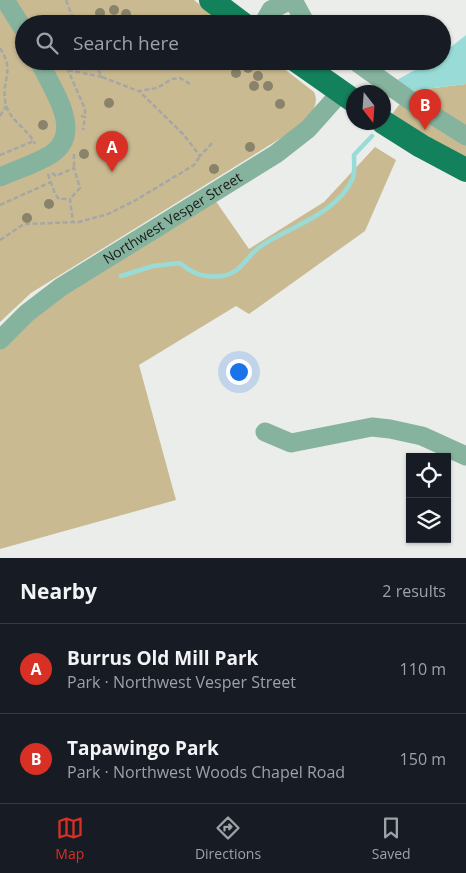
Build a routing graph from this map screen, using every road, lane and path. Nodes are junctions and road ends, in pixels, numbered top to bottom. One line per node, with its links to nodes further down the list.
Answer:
1 (5, 0): 9 (street)
2 (66, 0): 5 (path)
3 (211, 0): 6 (main road)
4 (292, 0): 7 (street); 8 (street)
5 (72, 15)
6 (231, 15)
7 (268, 15)
8 (301, 15)
9 (15, 16)
10 (0, 48): 21 (path)
11 (43, 70): 32 (street)
12 (68, 70): 16 (path); 23 (path)
13 (98, 70): 16 (path)
14 (310, 70): 19 (main road)
15 (369, 70): 25 (street)
16 (102, 77): 18 (path)
17 (190, 84): 18 (path)
18 (139, 91): 30 (path)
19 (346, 95)
20 (346, 97): 38 (street, Northwest Vesper Street)
21 (6, 106): 22 (path); 26 (path)
22 (0, 116)
23 (85, 117)
24 (391, 127): 31 (main road)
25 (466, 136)
26 (34, 141): 28 (path); 29 (path)
27 (214, 141): 30 (path)
28 (36, 147)
29 (0, 155)
30 (200, 156): 36 (path)
31 (466, 170)
32 (0, 177)
33 (51, 182): 34 (path); 34 (path); 35 (path)
34 (70, 199): 36 (path)
35 (0, 206)
36 (73, 222): 37 (path)
37 (0, 240)
38 (0, 340)
39 (265, 432): 40 (street)
40 (466, 456)

